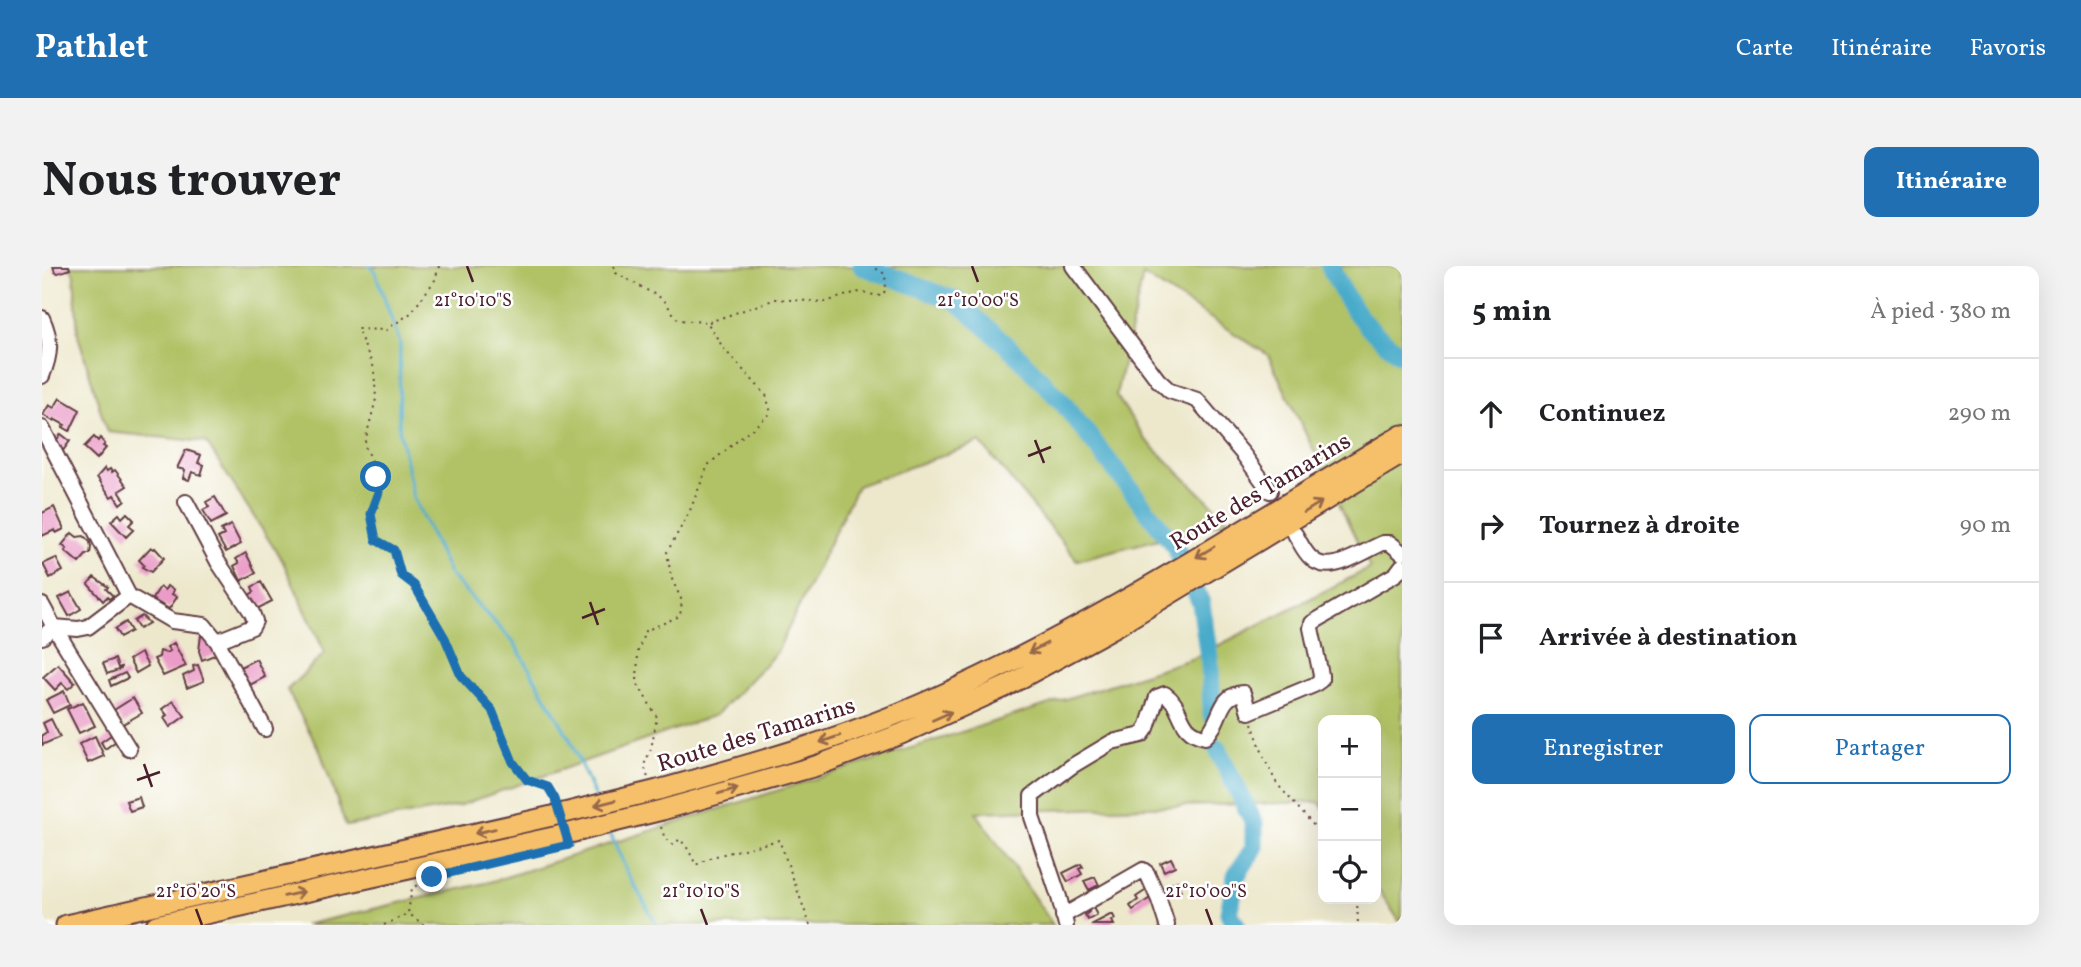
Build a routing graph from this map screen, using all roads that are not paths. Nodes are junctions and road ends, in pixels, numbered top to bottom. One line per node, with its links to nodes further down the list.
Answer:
1 (1073, 266): 8 (street)
2 (42, 318): 3 (street)
3 (42, 376)
4 (42, 428): 14 (street)
5 (1402, 435): 7 (highway, Route des Tamarins)
6 (1402, 454): 7 (highway, Route des Tamarins)
7 (1350, 475): 10 (highway, Route des Tamarins)
8 (1270, 491)
9 (186, 502): 17 (street)
10 (1268, 525): 20 (highway, Route des Tamarins, one-way to 20); 20 (highway, Route des Tamarins, one-way to 10)
11 (1296, 534): 12 (street)
12 (1402, 553)
13 (1402, 566): 21 (street)
14 (129, 596): 16 (street); 17 (street)
15 (42, 605): 16 (street)
16 (48, 632): 19 (street)
17 (217, 640): 18 (street)
18 (265, 729)
19 (129, 749)
20 (657, 800): 22 (highway, Route des Tamarins, one-way to 22, bridge); 23 (highway, Route des Tamarins, one-way to 20, bridge)
21 (1065, 921): 24 (street)
22 (66, 925)
23 (156, 925)
24 (1167, 925)

